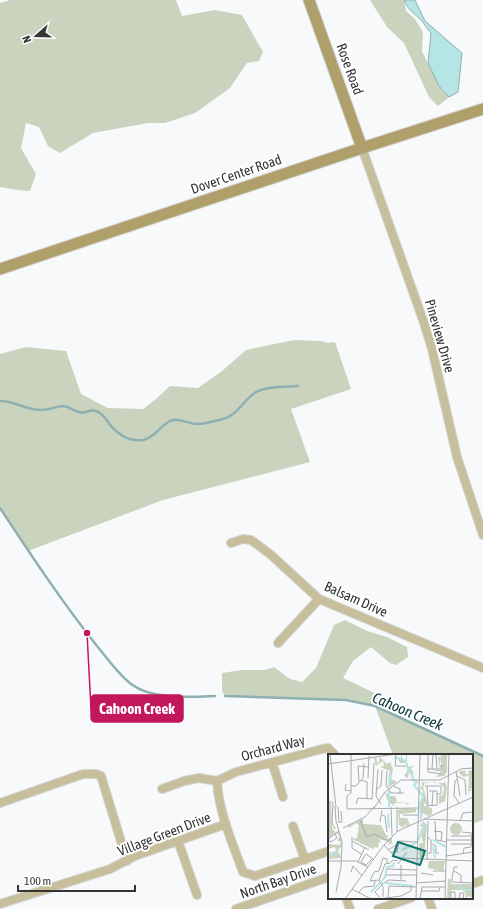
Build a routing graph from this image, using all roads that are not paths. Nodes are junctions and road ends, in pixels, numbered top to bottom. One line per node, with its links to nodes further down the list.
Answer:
1 (309, 0): 3 (street, Rose Road)
2 (483, 108): 3 (street, Dover Center Road)
3 (362, 148): 4 (street, Dover Center Road); 5 (street, Pineview Drive)
4 (0, 269)
5 (483, 535)
6 (231, 543): 7 (street, Balsam Drive)
7 (319, 599): 8 (street); 9 (street, Balsam Drive)
8 (278, 643)
9 (483, 668)
10 (335, 754): 11 (street, Orchard Way)
11 (272, 762): 12 (street, Orchard Way); 14 (street)
12 (217, 781): 13 (street); 16 (street)
13 (162, 789)
14 (283, 797)
15 (0, 803): 21 (street)
16 (226, 824): 18 (street, Village Green Drive); 20 (street, Village Green Drive)
17 (292, 826): 20 (street)
18 (178, 841): 21 (street, Village Green Drive); 25 (street)
19 (328, 851): 20 (street, Village Green Drive)
20 (305, 860)
21 (127, 861): 29 (street, Village Green Drive)
22 (328, 877): 30 (street, North Bay Drive)
23 (483, 880): 24 (street)
24 (473, 884)
25 (197, 895)
26 (346, 899): 31 (street)
27 (408, 899): 32 (street)
28 (428, 899): 33 (street)
29 (0, 904)
30 (236, 909)
31 (350, 909)
32 (378, 909)
33 (432, 909)

